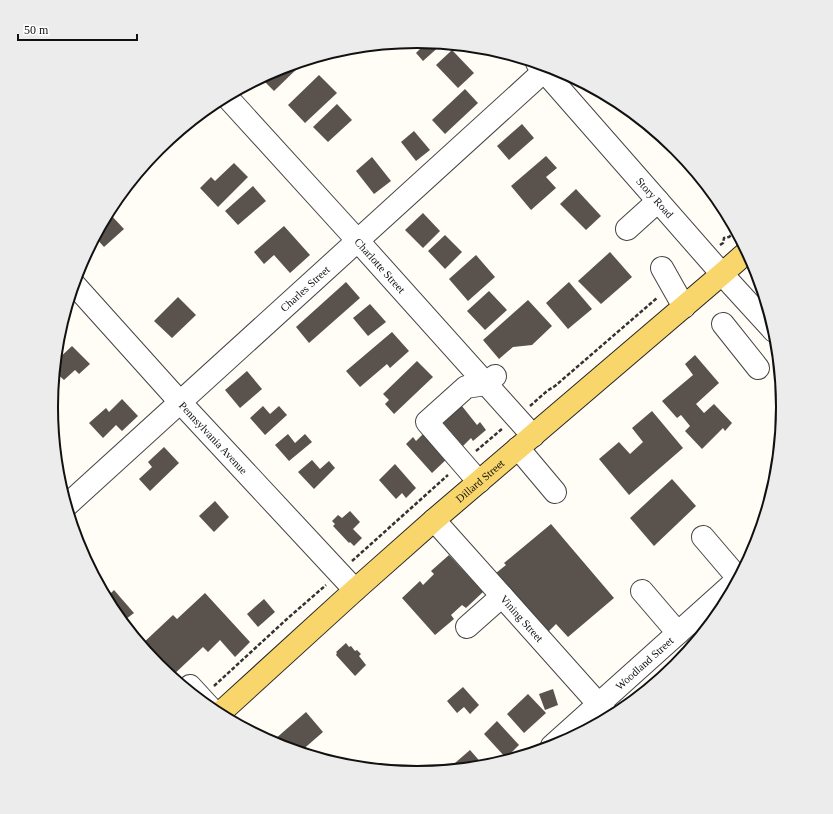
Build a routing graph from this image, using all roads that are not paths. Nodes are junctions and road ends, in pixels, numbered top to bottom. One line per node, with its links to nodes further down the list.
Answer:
1 (539, 69): 6 (street, Charles Street)
2 (545, 72): 4 (street, Story Road)
3 (230, 100): 6 (street, Charlotte Street)
4 (658, 201): 5 (street); 9 (street, Story Road)
5 (627, 229)
6 (358, 241): 15 (street, Charlotte Street); 16 (street, Charles Street)
7 (742, 257): 9 (main road, Dillard Street)
8 (662, 268): 11 (street)
9 (722, 274): 11 (main road, Dillard Street); 12 (street, Story Road)
10 (78, 289): 16 (street, Pennsylvania Avenue)
11 (684, 307): 17 (main road, Dillard Street)
12 (765, 320)
13 (766, 325): 14 (street)
14 (758, 368)
15 (492, 379): 17 (street, Charlotte Street); 18 (street)
16 (180, 402): 20 (street, Charles Street); 24 (street, Pennsylvania Avenue)
17 (525, 442): 18 (main road, Dillard Street); 19 (street, Charlotte Street)
18 (479, 482): 21 (main road, Dillard Street)
19 (555, 492)
20 (71, 502)
21 (434, 520): 24 (main road, Dillard Street); 27 (street, Vining Street)
22 (702, 537): 23 (street)
23 (734, 574)
24 (355, 590): 30 (main road, Dillard Street)
25 (642, 590): 29 (street)
26 (724, 591): 29 (street, Woodland Street)
27 (502, 596): 28 (street); 31 (street, Vining Street)
28 (466, 627)
29 (678, 633): 31 (street, Woodland Street)
30 (224, 710)
31 (604, 711): 32 (street, Woodland Street)
32 (585, 724)

